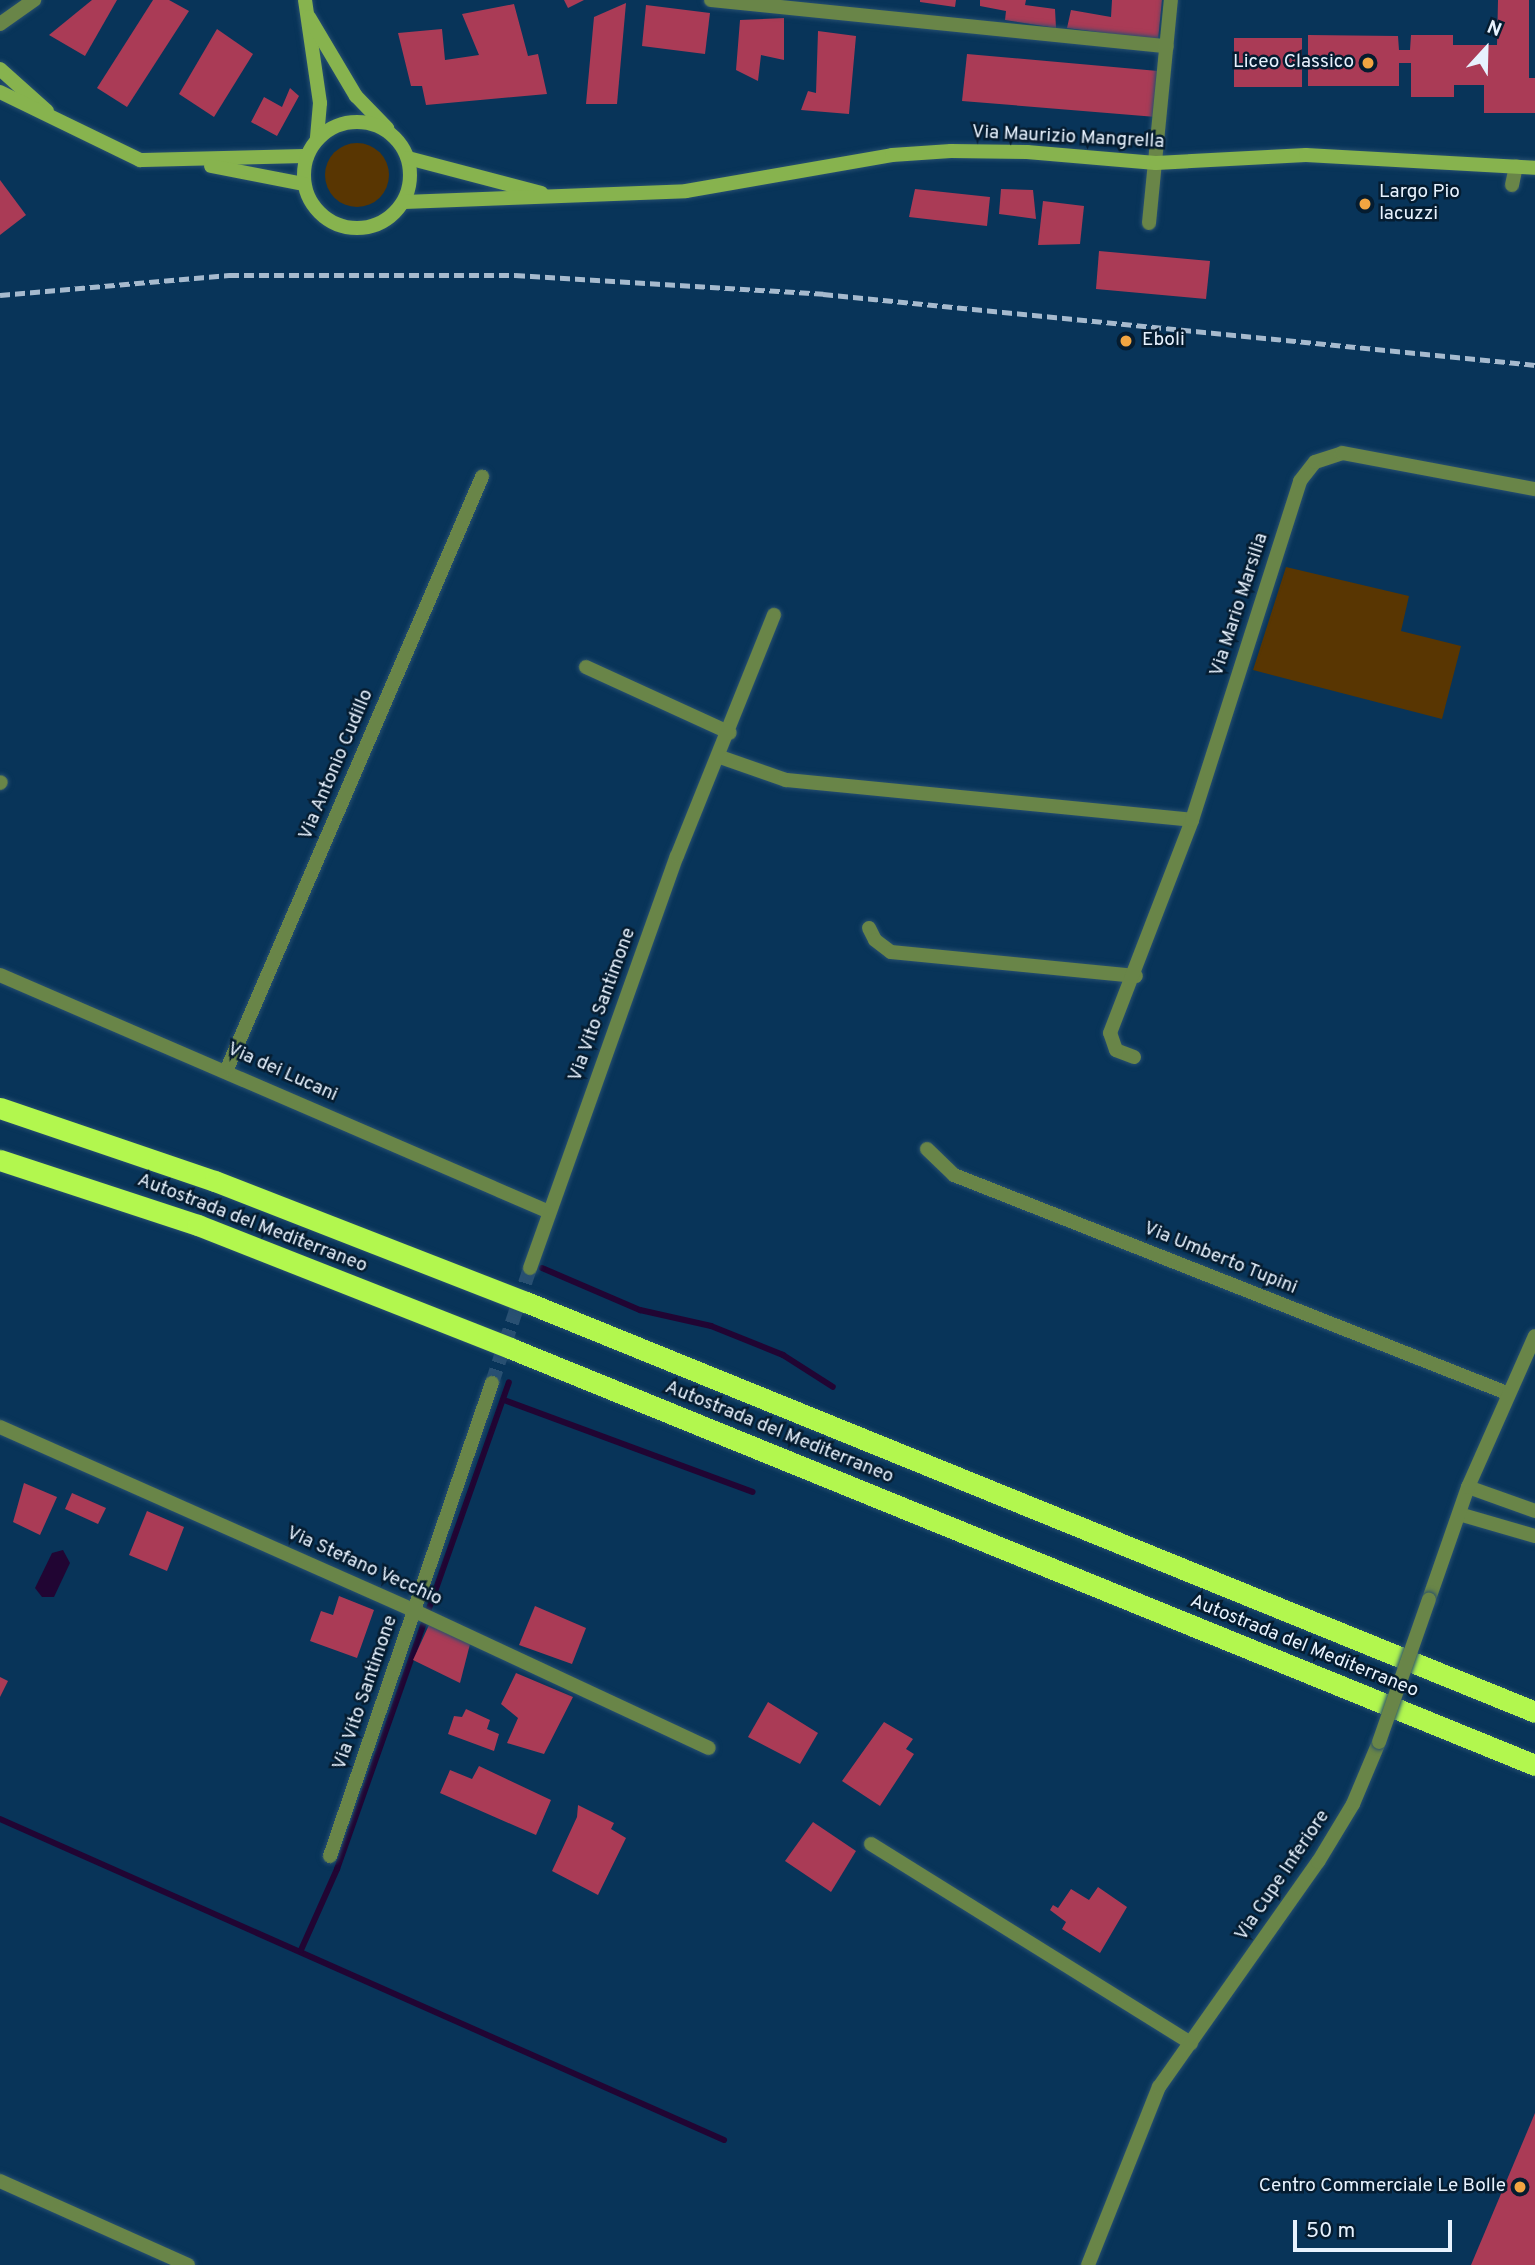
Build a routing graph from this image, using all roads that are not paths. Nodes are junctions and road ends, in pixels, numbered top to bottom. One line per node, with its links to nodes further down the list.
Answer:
1 (34, 0): 6 (street)
2 (305, 0): 5 (street)
3 (711, 0): 7 (street)
4 (1171, 0): 7 (street)
5 (309, 17): 11 (street); 12 (street)
6 (0, 24)
7 (1167, 47): 16 (street)
8 (0, 69): 10 (street)
9 (0, 92): 10 (street)
10 (55, 120): 15 (street)
11 (395, 137): 12 (street); 14 (street)
12 (317, 139): 13 (street)
13 (307, 156): 15 (street); 19 (street)
14 (408, 158): 21 (street, Via Maurizio Mangrella); 22 (street)
15 (189, 162): 19 (street)
16 (1156, 163): 17 (street, Via Maurizio Mangrella); 21 (street, Via Maurizio Mangrella); 23 (street)
17 (1516, 166): 18 (street, Via Maurizio Mangrella); 20 (street)
18 (1535, 168)
19 (304, 184): 22 (street)
20 (1512, 185)
21 (559, 198): 22 (street, Via Maurizio Mangrella)
22 (404, 202)
23 (1149, 223)
24 (482, 477): 35 (street, Via Antonio Cudillo)
25 (1535, 489): 30 (street, Via Mario Marsilia)
26 (774, 615): 28 (street, Via Vito Santimone)
27 (586, 667): 28 (street)
28 (730, 733): 29 (street, Via Vito Santimone)
29 (720, 757): 30 (street); 39 (street, Via Vito Santimone)
30 (1192, 820): 33 (street, Via Mario Marsilia)
31 (869, 928): 33 (street)
32 (0, 975): 35 (street, Via dei Lucani)
33 (1136, 976): 34 (street, Via Mario Marsilia)
34 (1134, 1057)
35 (227, 1069): 39 (street, Via dei Lucani)
36 (0, 1108): 50 (highway, Autostrada del Mediterraneo)
37 (927, 1149): 43 (street, Via Umberto Tupini)
38 (0, 1160): 52 (highway, Autostrada del Mediterraneo)
39 (547, 1211): 40 (street, Via Vito Santimone)
40 (530, 1268)
41 (1535, 1336): 43 (street, Via Cupe Inferiore)
42 (492, 1383): 49 (street, Via Vito Santimone)
43 (1507, 1394): 45 (street, Via Cupe Inferiore)
44 (0, 1427): 49 (street, Via Stefano Vecchio)
45 (1468, 1487): 46 (street); 47 (street, Via Cupe Inferiore)
46 (1535, 1511)
47 (1459, 1514): 48 (street); 55 (street, Via Cupe Inferiore, bridge)
48 (1535, 1536)
49 (415, 1611): 51 (street, Via Stefano Vecchio); 54 (street, Via Vito Santimone)
50 (1535, 1712)
51 (709, 1748)
52 (1535, 1766)
53 (871, 1844): 55 (street)
54 (330, 1856)
55 (1191, 2043): 58 (street, Via Cupe Inferiore)
56 (0, 2181): 57 (street)
57 (188, 2265)
58 (1088, 2265)

